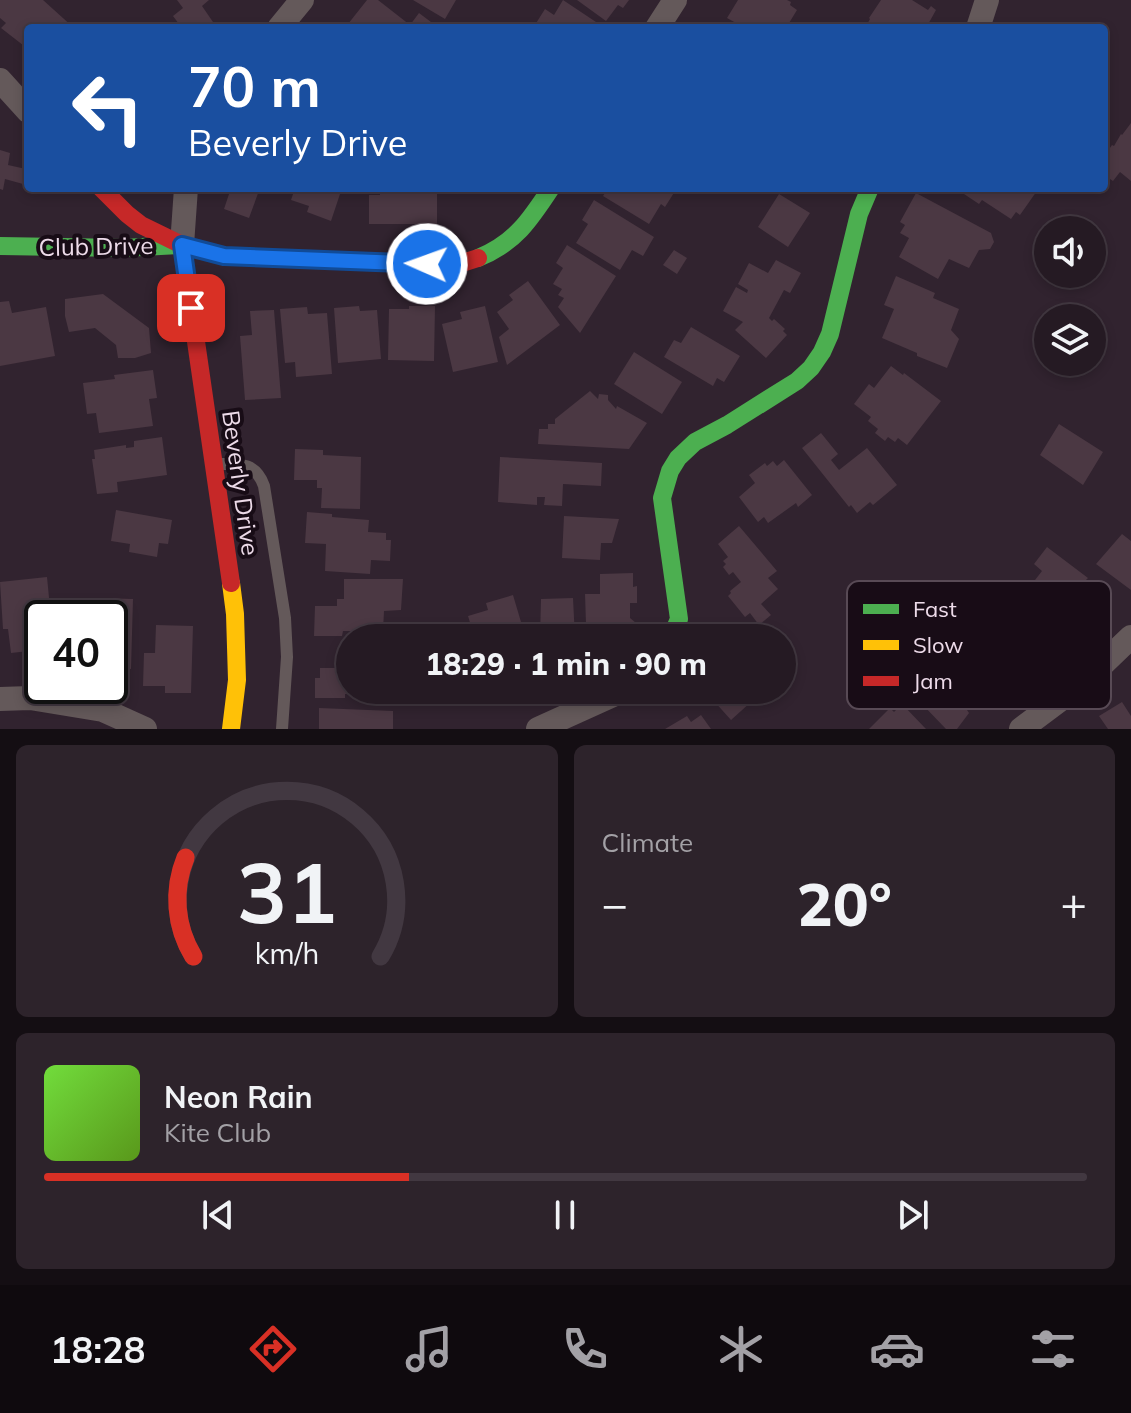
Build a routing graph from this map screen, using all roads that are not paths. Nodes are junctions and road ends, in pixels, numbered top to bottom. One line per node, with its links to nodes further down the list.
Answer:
1 (302, 0): 4 (street)
2 (675, 0): 5 (street)
3 (987, 0): 6 (street)
4 (282, 24)
5 (660, 24)
6 (979, 24)
7 (0, 80): 8 (street)
8 (24, 107)
9 (105, 192): 13 (street)
10 (186, 192): 13 (street, Club Drive)
11 (548, 192): 13 (street)
12 (868, 192): 16 (street)
13 (182, 245): 14 (street, Club Drive); 15 (street, Beverly Drive)
14 (0, 246)
15 (213, 464): 23 (street, Beverly Drive); 24 (lane)
16 (677, 624)
17 (1131, 637): 18 (street)
18 (1111, 656)
19 (0, 699): 22 (street)
20 (593, 704): 25 (street)
21 (1048, 709): 26 (street)
22 (145, 729)
23 (231, 729)
24 (282, 729)
25 (538, 729)
26 (1021, 729)

